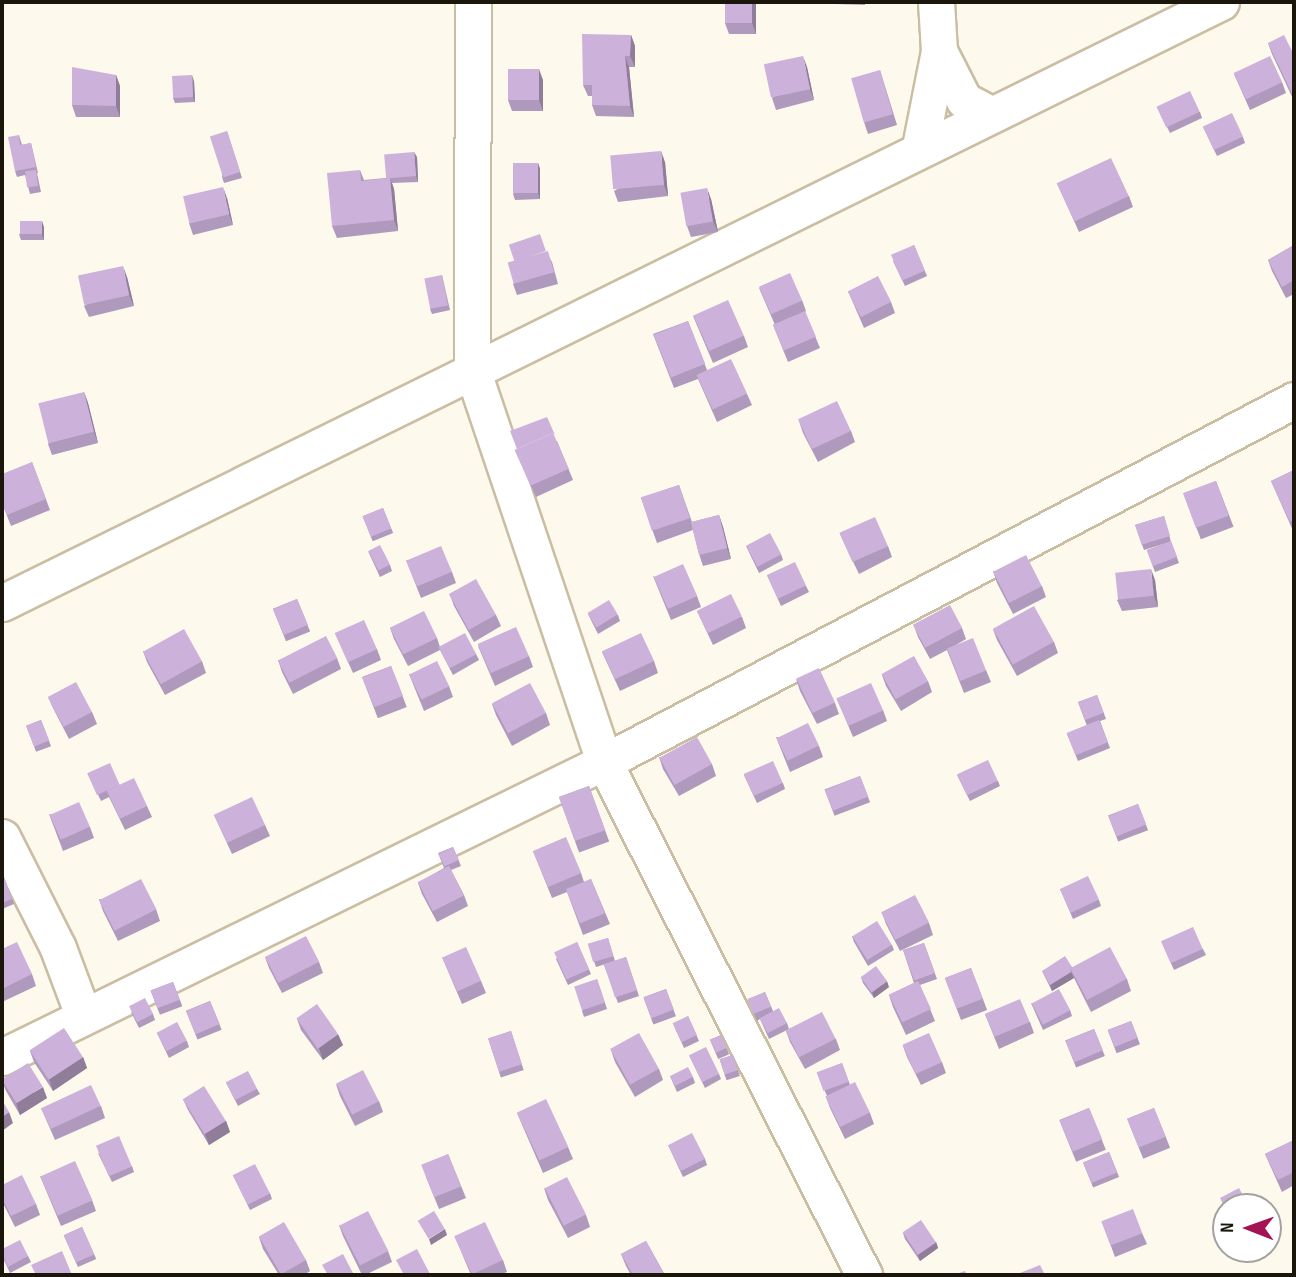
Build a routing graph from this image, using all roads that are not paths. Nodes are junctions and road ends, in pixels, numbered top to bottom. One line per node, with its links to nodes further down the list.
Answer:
1 (473, 2): 7 (street)
2 (936, 2): 4 (street)
3 (1221, 2): 5 (street)
4 (939, 51): 5 (street); 6 (street)
5 (988, 113): 6 (street)
6 (920, 147): 7 (street)
7 (472, 369): 9 (street); 10 (street)
8 (1294, 400): 10 (street)
9 (2, 603)
10 (604, 762): 12 (street); 14 (street)
11 (2, 837): 12 (street)
12 (83, 1015): 13 (street)
13 (2, 1057)
14 (864, 1275)

